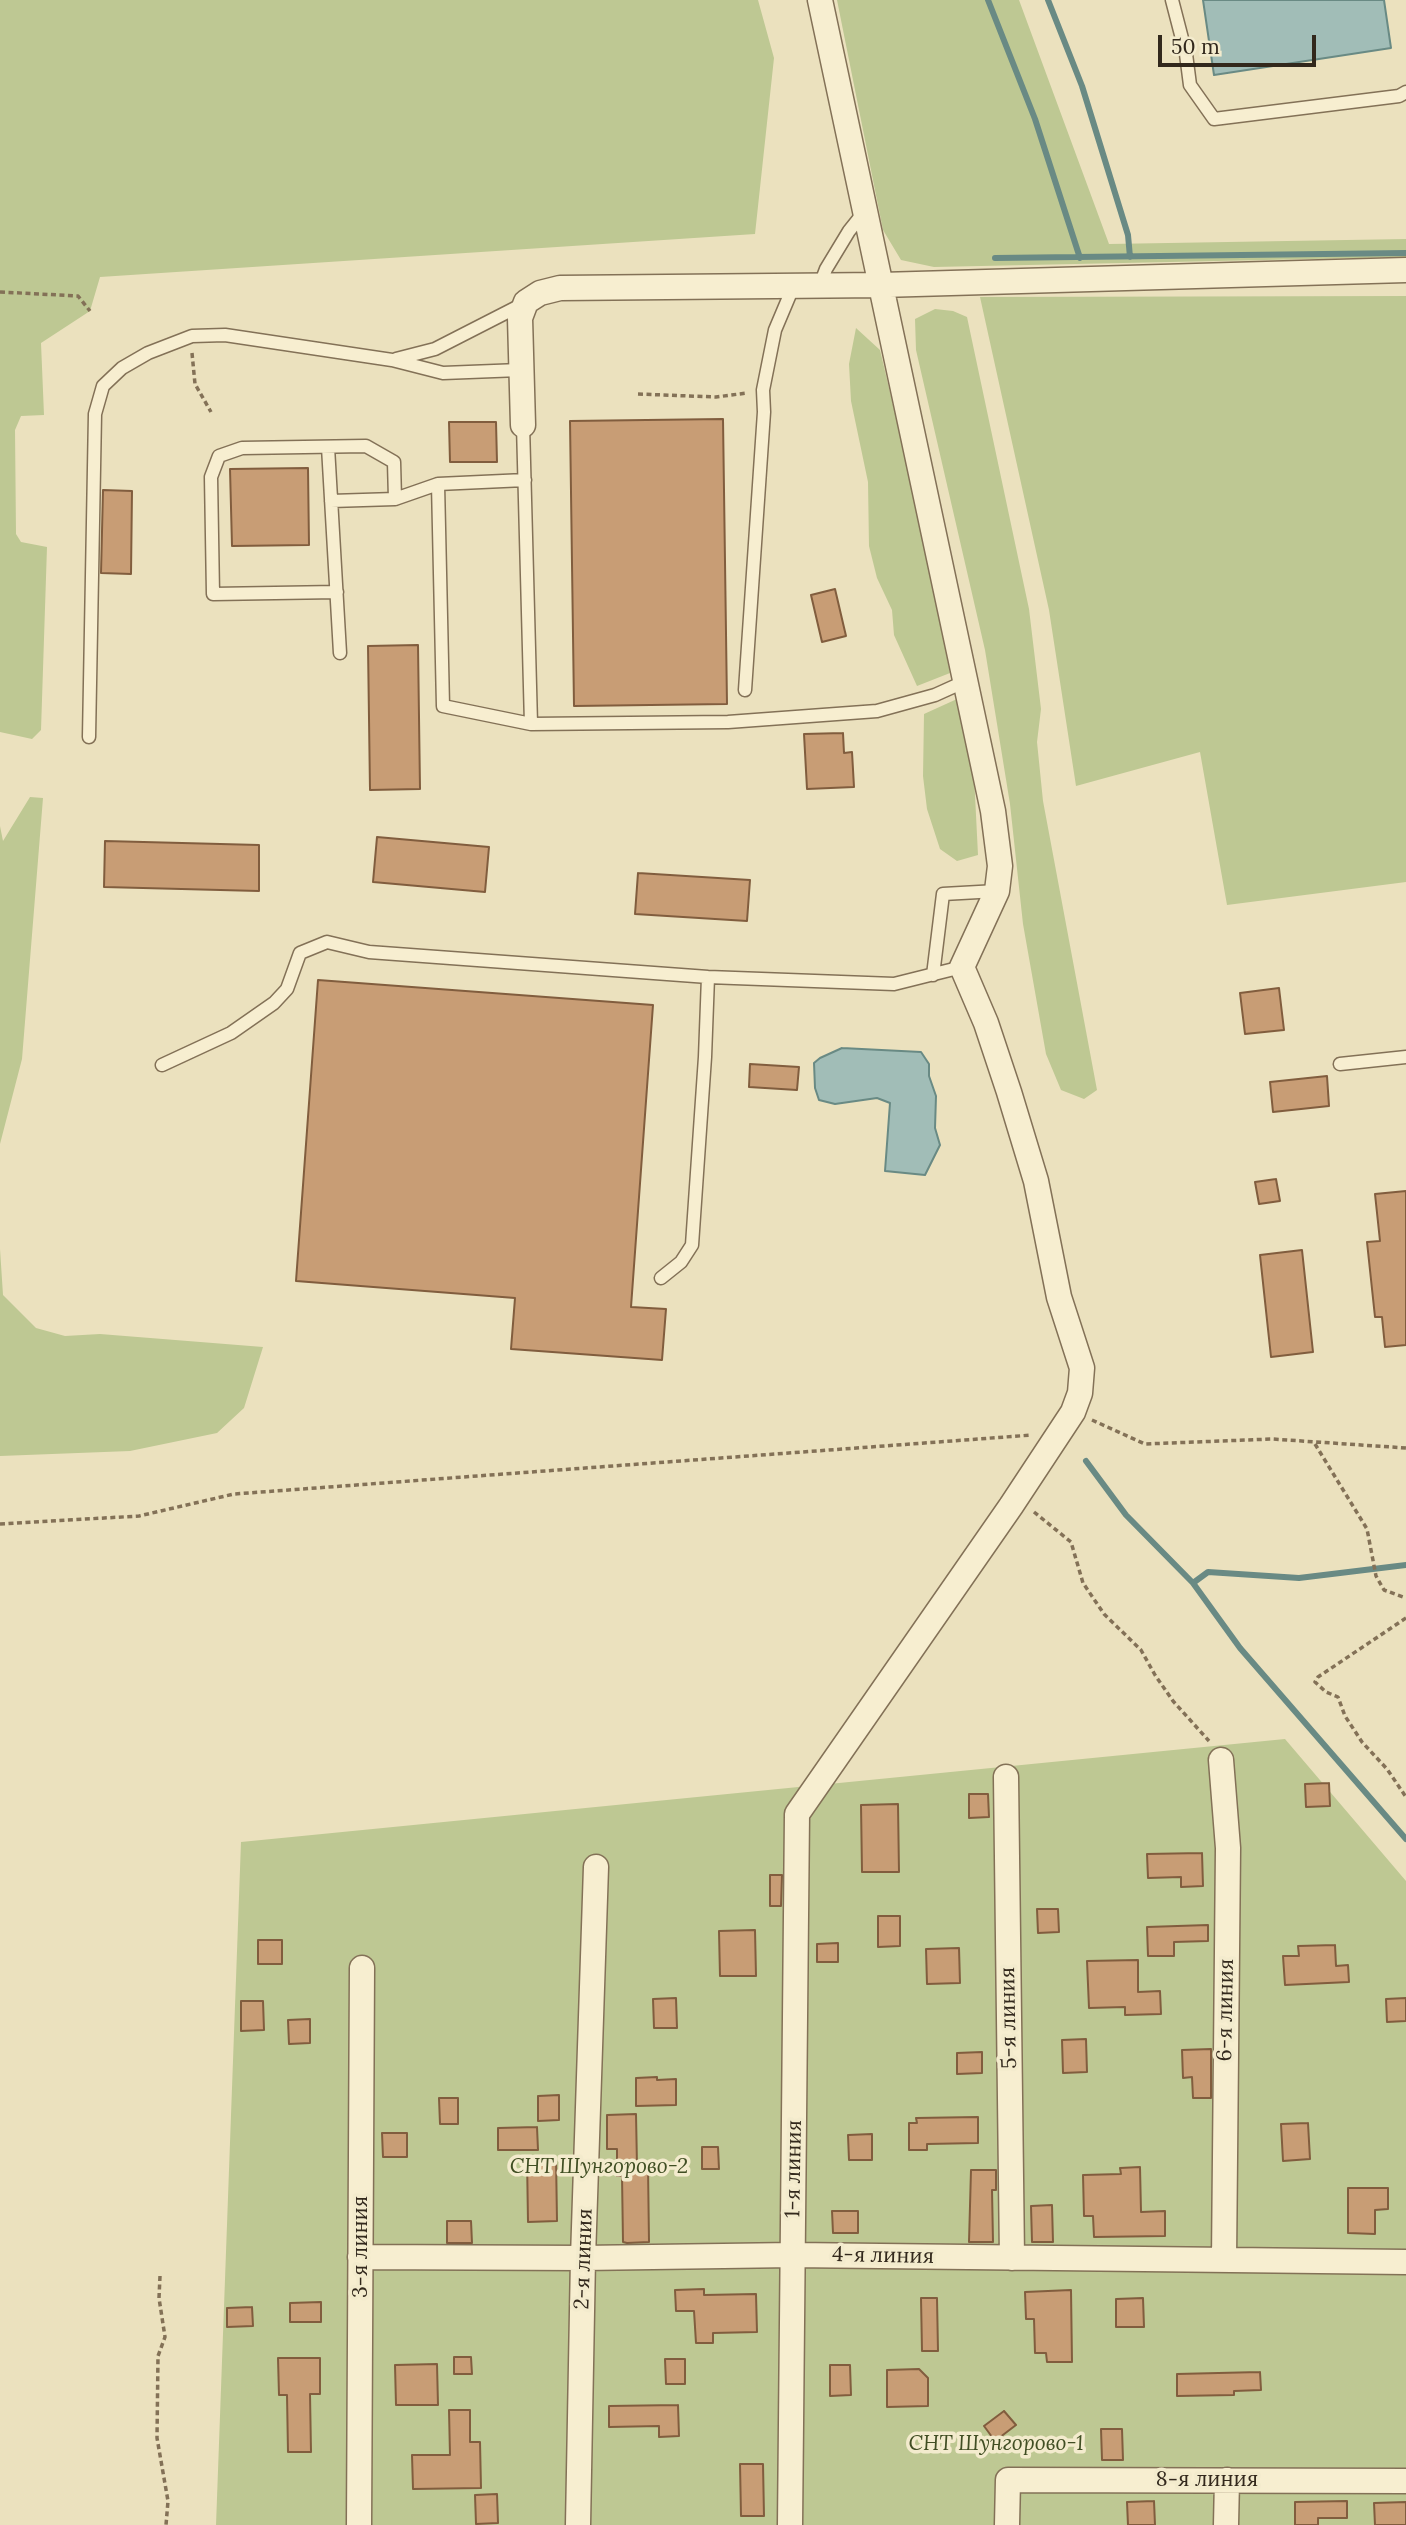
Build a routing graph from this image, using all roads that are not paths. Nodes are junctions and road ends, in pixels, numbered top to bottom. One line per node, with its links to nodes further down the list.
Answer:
1 (820, 0): 4 (street)
2 (1172, 0): 3 (lane)
3 (1406, 92)
4 (865, 211): 7 (lane); 8 (street)
5 (1406, 270): 8 (street)
6 (794, 285): 7 (street); 9 (street); 21 (lane)
7 (820, 285): 8 (street)
8 (881, 285): 20 (street)
9 (526, 302): 10 (lane); 11 (street)
10 (391, 360): 11 (lane); 23 (lane)
11 (520, 370): 12 (street)
12 (523, 425): 14 (lane)
13 (328, 447): 16 (lane); 17 (lane); 18 (lane)
14 (525, 480): 15 (lane); 22 (lane)
15 (438, 484): 16 (lane); 22 (lane)
16 (395, 499): 17 (lane)
17 (331, 501): 18 (lane)
18 (337, 592): 19 (lane)
19 (340, 653)
20 (966, 681): 22 (lane); 24 (street)
21 (745, 690)
22 (531, 724)
23 (89, 737)
24 (997, 891): 25 (street); 26 (lane)
25 (962, 967): 26 (lane); 36 (street, 1-я линия)
26 (933, 975): 27 (lane)
27 (708, 977): 30 (lane); 31 (lane)
28 (1406, 1057): 29 (lane)
29 (1340, 1064)
30 (162, 1065)
31 (662, 1278)
32 (1221, 1760): 40 (street, 6-я линия)
33 (1006, 1777): 39 (street, 5-я линия)
34 (596, 1867): 38 (street, 2-я линия)
35 (362, 1968): 37 (street, 3-я линия)
36 (793, 2255): 38 (street, 4-я линия); 39 (street, 4-я линия); 46 (street, 1-я линия)
37 (360, 2257): 38 (street, 4-я линия); 44 (street, 3-я линия)
38 (583, 2258): 45 (street, 2-я линия)
39 (1012, 2258): 40 (street, 4-я линия)
40 (1224, 2260): 41 (street, 4-я линия)
41 (1406, 2262)
42 (1227, 2480): 43 (street, 8-я линия); 47 (street, 8-я линия); 48 (street)
43 (1406, 2481)
44 (359, 2525)
45 (578, 2525)
46 (790, 2525)
47 (1007, 2525)
48 (1226, 2525)

